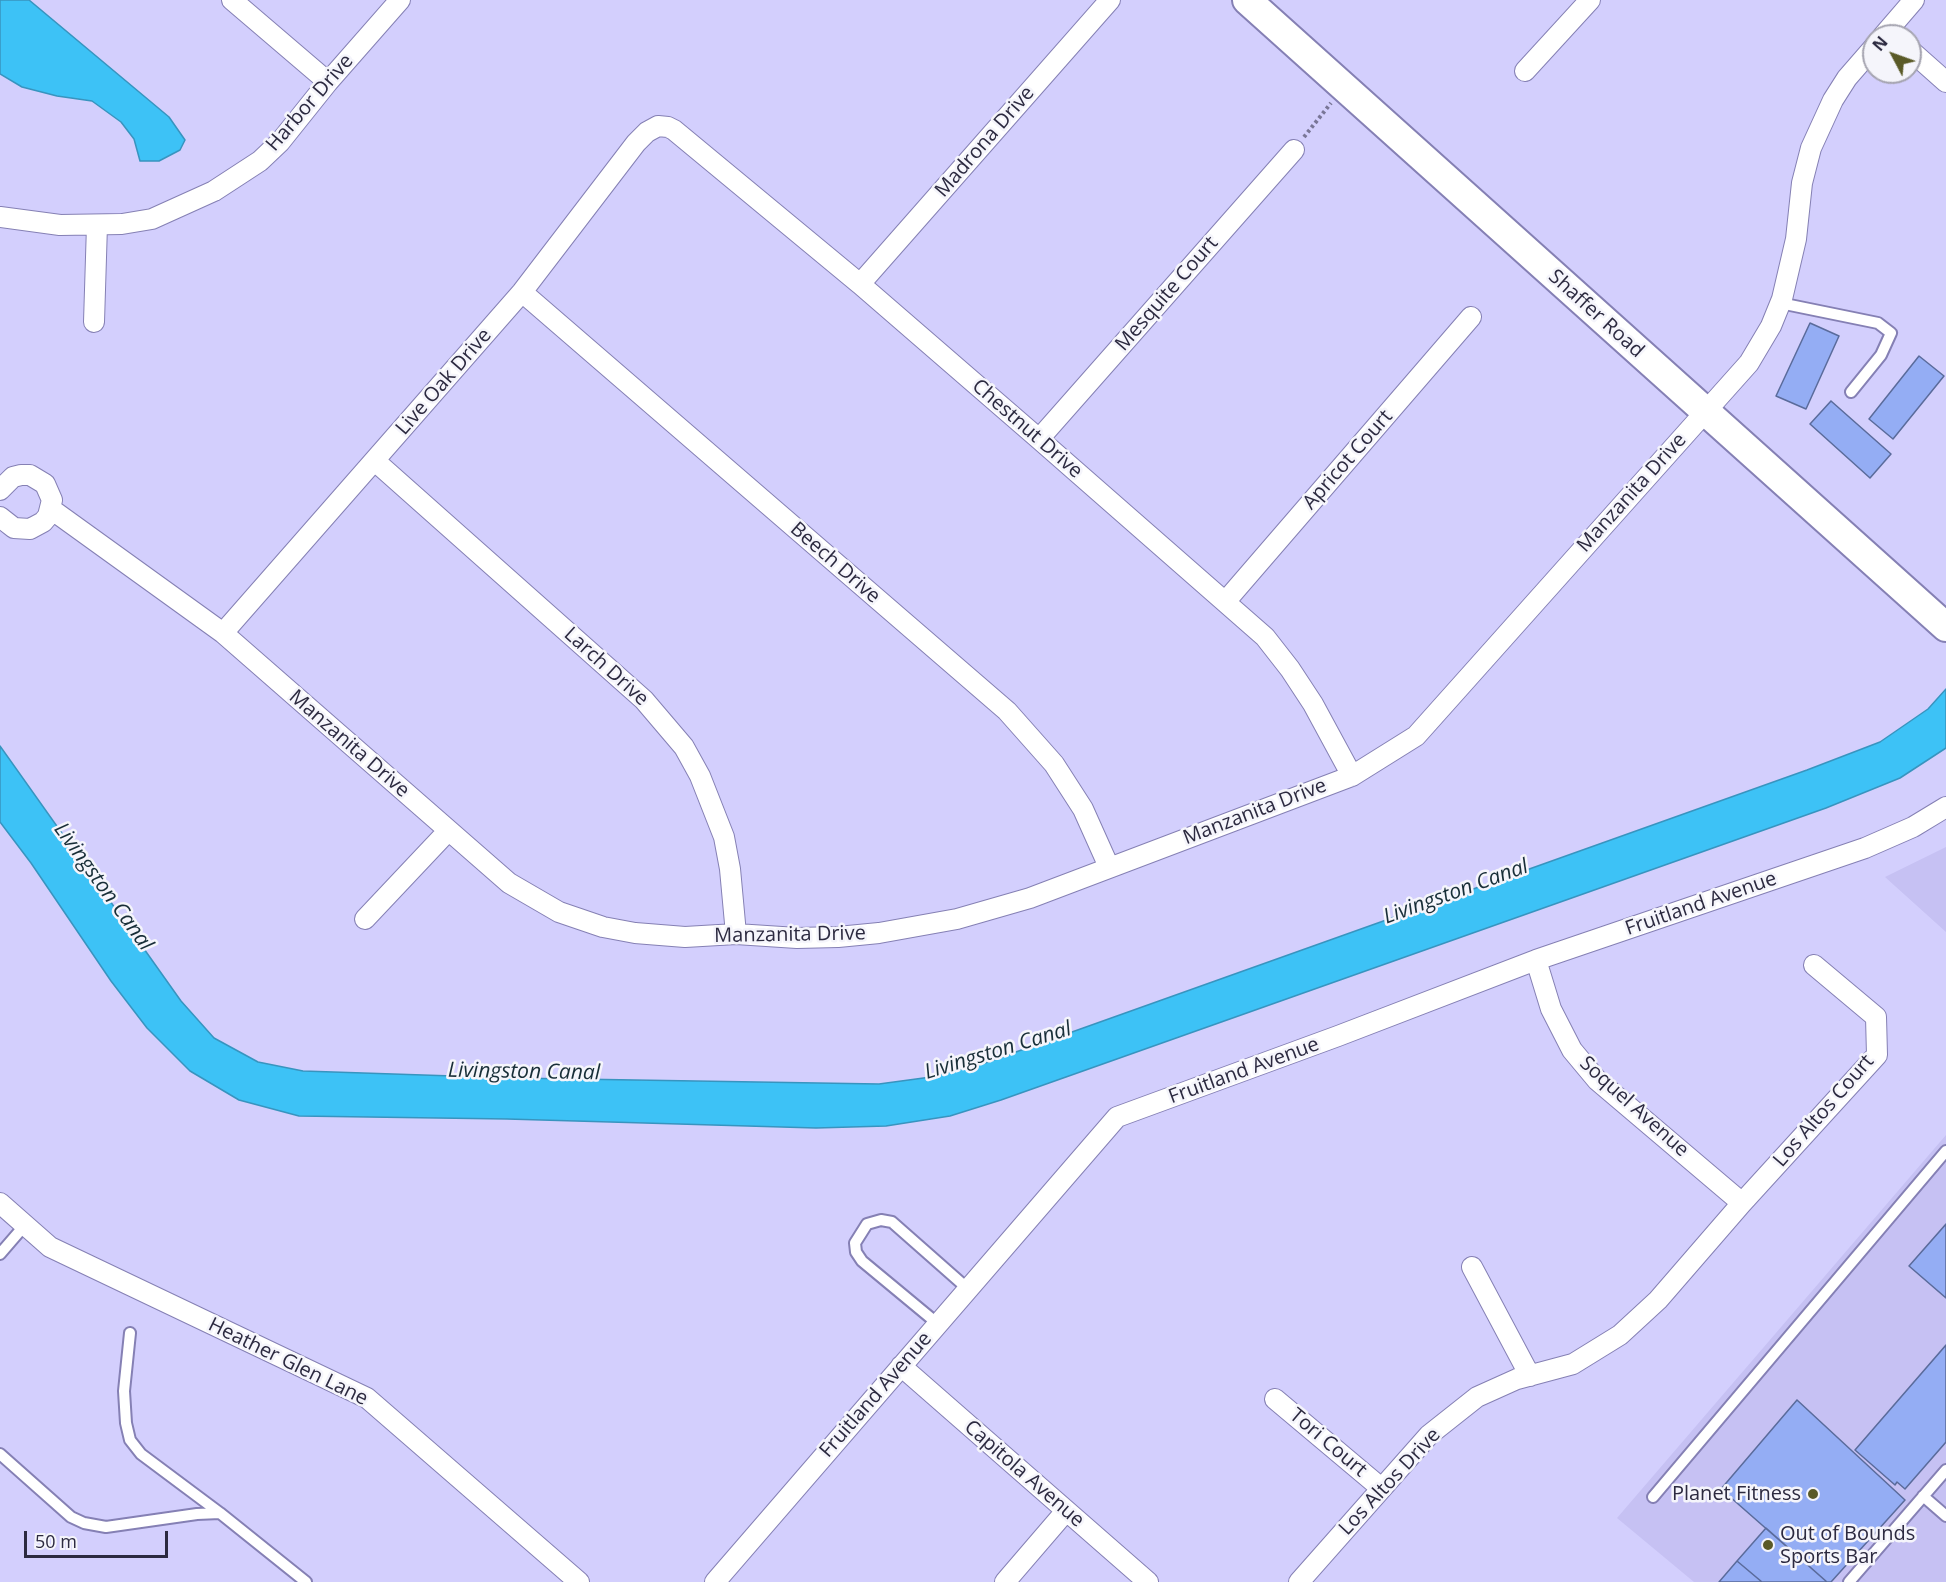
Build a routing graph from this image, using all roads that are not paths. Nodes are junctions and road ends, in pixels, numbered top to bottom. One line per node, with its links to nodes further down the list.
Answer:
1 (232, 0): 11 (street)
2 (400, 0): 11 (street, Harbor Drive)
3 (1110, 0): 17 (street, Madrona Drive)
4 (1247, 0): 23 (main road, Shaffer Road)
5 (1590, 0): 10 (street)
6 (1914, 0): 7 (street)
7 (1896, 24)
8 (1862, 61): 19 (street, Manzanita Drive)
9 (1922, 61): 12 (street)
10 (1525, 71)
11 (328, 82): 16 (street, Harbor Drive)
12 (1946, 82)
13 (658, 126): 17 (street, Chestnut Drive); 18 (street, Live Oak Drive)
14 (1294, 150): 24 (street, Mesquite Court)
15 (0, 217): 16 (street, Harbor Drive)
16 (97, 225): 21 (street)
17 (860, 284): 24 (street, Chestnut Drive)
18 (522, 292): 25 (street, Live Oak Drive); 35 (street, Beech Drive)
19 (1780, 303): 22 (lane); 23 (street, Manzanita Drive)
20 (1471, 317): 29 (street, Apricot Court)
21 (94, 322)
22 (1851, 392)
23 (1705, 411): 30 (main road, Shaffer Road); 32 (street, Manzanita Drive)
24 (1039, 438): 29 (street, Chestnut Drive)
25 (375, 461): 31 (street, Live Oak Drive); 37 (street, Larch Drive)
26 (4, 482): 27 (street)
27 (51, 509): 28 (street); 31 (street, Manzanita Drive)
28 (0, 516)
29 (1225, 602): 32 (street, Chestnut Drive)
30 (1946, 627)
31 (223, 633): 34 (street, Manzanita Drive)
32 (1352, 776): 35 (street, Manzanita Drive)
33 (1946, 807): 38 (street, Fruitland Avenue)
34 (448, 831): 36 (street); 37 (street, Manzanita Drive)
35 (1109, 867): 37 (street, Manzanita Drive)
36 (365, 919)
37 (736, 934)
38 (1536, 960): 42 (street, Soquel Avenue); 46 (street, Fruitland Avenue)
39 (1814, 965): 42 (street, Los Altos Court)
40 (1946, 1151): 56 (lane)
41 (0, 1203): 43 (street, Heather Glen Lane)
42 (1742, 1203): 50 (street, Los Altos Drive)
43 (25, 1225): 44 (lane); 61 (street, Heather Glen Lane)
44 (0, 1254)
45 (1472, 1267): 50 (street)
46 (968, 1289): 47 (street, Fruitland Avenue); 47 (lane)
47 (938, 1324): 49 (street, Fruitland Avenue)
48 (130, 1334): 58 (lane)
49 (901, 1366): 57 (street, Capitola Avenue); 62 (street, Fruitland Avenue)
50 (1530, 1376): 54 (street, Los Altos Drive)
51 (1275, 1399): 54 (street, Tori Court)
52 (0, 1454): 58 (lane)
53 (1946, 1470): 55 (lane)
54 (1381, 1488): 65 (street, Los Altos Drive)
55 (1923, 1496): 59 (lane); 66 (lane)
56 (1653, 1497)
57 (1066, 1511): 63 (street); 64 (street, Capitola Avenue)
58 (220, 1513): 60 (lane)
59 (1946, 1516)
60 (306, 1582)
61 (579, 1582)
62 (715, 1582)
63 (1005, 1582)
64 (1148, 1582)
65 (1299, 1582)
66 (1849, 1582)

